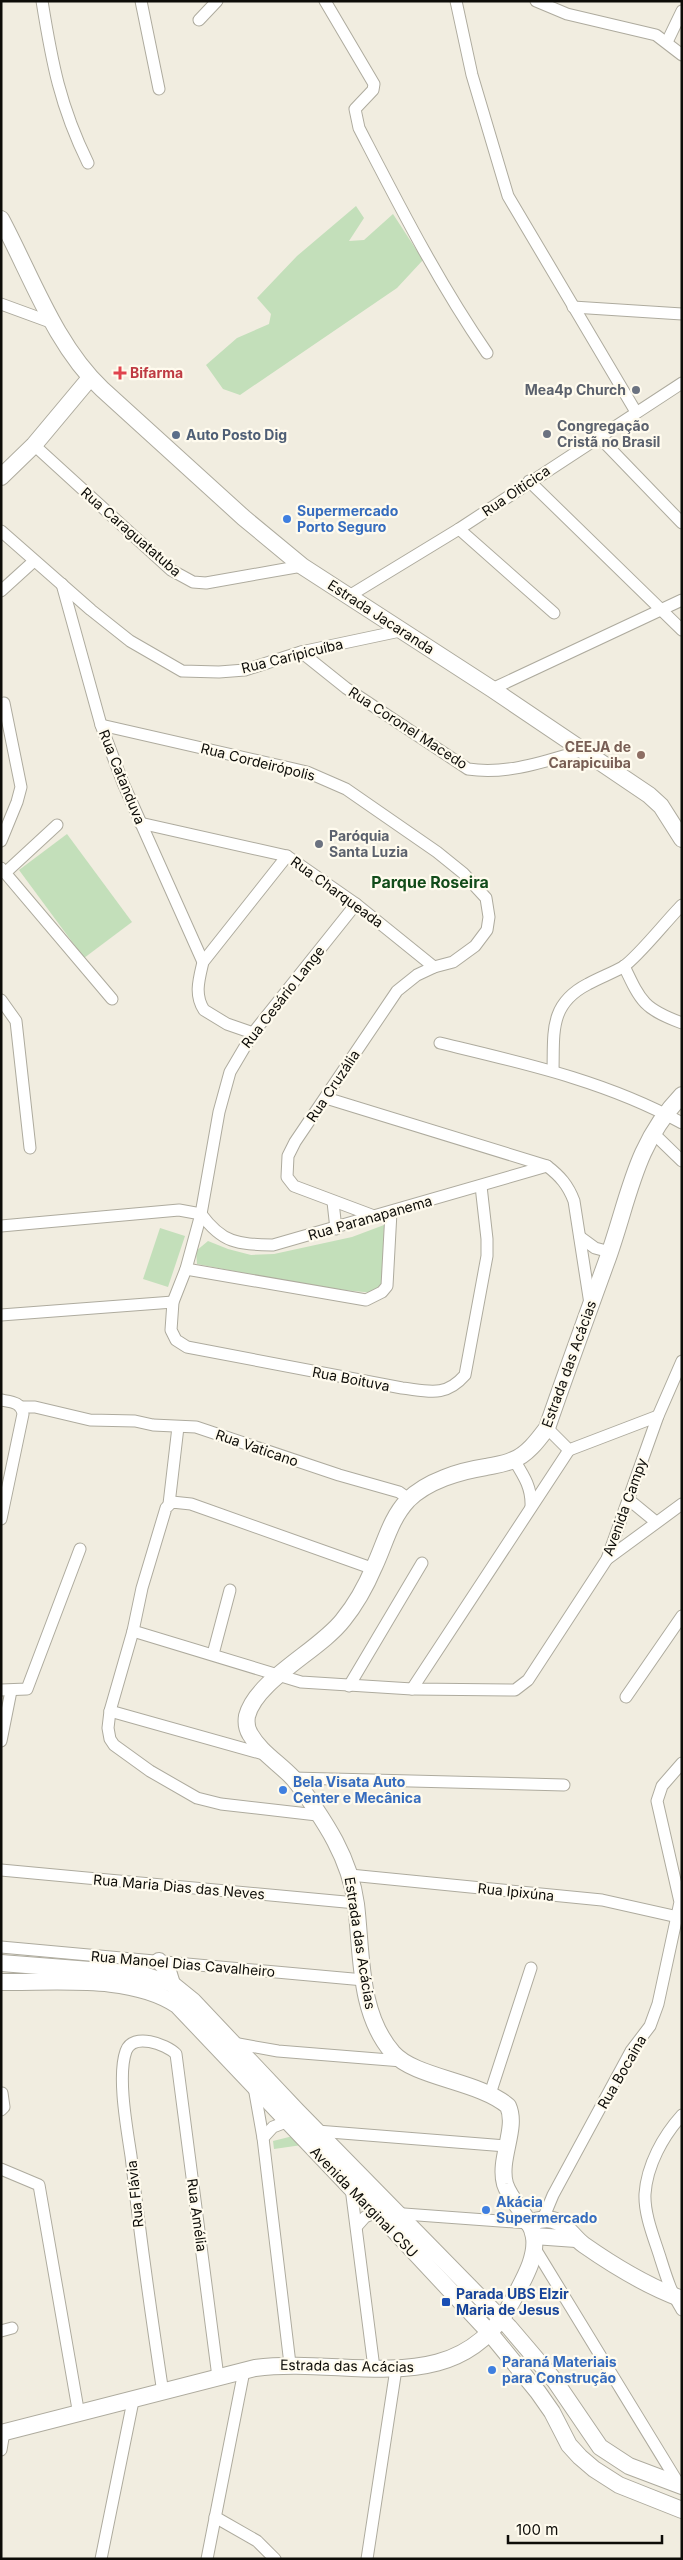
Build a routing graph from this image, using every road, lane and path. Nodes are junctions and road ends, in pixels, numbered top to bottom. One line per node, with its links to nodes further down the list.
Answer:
1 (42, 1): 12 (street)
2 (141, 1): 11 (street)
3 (217, 1): 8 (street)
4 (324, 1): 18 (street)
5 (456, 1): 15 (street)
6 (536, 1): 9 (street)
7 (682, 11): 9 (street)
8 (198, 20)
9 (667, 42): 10 (street)
10 (682, 55)
11 (160, 89)
12 (88, 163)
13 (1, 219): 17 (main road, Estrada Jacaranda)
14 (1, 304): 17 (street)
15 (573, 307): 16 (street); 21 (street)
16 (682, 314)
17 (53, 323): 19 (main road, Estrada Jacaranda)
18 (487, 353)
19 (90, 378): 23 (main road); 30 (main road, Estrada Jacaranda)
20 (680, 386): 21 (street, Rua Oiticica)
21 (636, 412): 22 (street, Rua Oiticica)
22 (599, 438): 25 (street, Rua Oiticica); 26 (street)
23 (34, 445): 24 (main road); 30 (street, Rua Caraguatatuba)
24 (1, 477)
25 (529, 481): 27 (street, Rua Oiticica); 35 (street)
26 (682, 523)
27 (459, 529): 33 (street, Rua Oiticica); 36 (street)
28 (1, 531): 29 (street, Rua Caripicuíba)
29 (34, 561): 31 (street, Rua Caripicuíba); 32 (street)
30 (302, 566): 33 (main road, Estrada Jacaranda)
31 (62, 584): 39 (street, Rua Caripicuíba); 42 (street, Rua Catanduva)
32 (1, 591)
33 (349, 596): 38 (main road, Estrada Jacaranda)
34 (682, 600): 35 (street)
35 (662, 610): 37 (street); 40 (street)
36 (554, 613)
37 (682, 630)
38 (400, 631): 39 (street, Rua Caripicuíba); 40 (main road, Estrada Jacaranda)
39 (301, 652): 43 (street, Rua Coronel Macedo)
40 (492, 689): 43 (main road, Estrada Jacaranda)
41 (4, 702): 47 (street)
42 (102, 725): 44 (street, Rua Catanduva); 54 (street, Rua Cordeirópolis)
43 (584, 750): 46 (main road, Estrada Jacaranda)
44 (140, 823): 48 (street, Rua Charqueada); 52 (street, Rua Catanduva)
45 (58, 825): 49 (street)
46 (682, 839)
47 (1, 841)
48 (287, 856): 50 (street, Rua Charqueada); 52 (street)
49 (3, 871): 56 (street)
50 (356, 904): 54 (street, Rua Charqueada); 58 (street, Rua Cesário Lange)
51 (682, 905): 53 (street)
52 (203, 962): 58 (street)
53 (624, 966): 57 (street); 60 (street)
54 (434, 967): 62 (street, Rua Cruzália)
55 (1, 1000): 66 (street)
56 (112, 1000)
57 (682, 1023)
58 (253, 1032): 72 (street, Rua Cesário Lange)
59 (440, 1043): 60 (street)
60 (553, 1070): 63 (street)
61 (682, 1095): 63 (main road, Estrada das Acácias)
62 (326, 1098): 68 (street); 70 (street, Rua Cruzália)
63 (664, 1113): 64 (street); 65 (main road, Estrada das Acácias)
64 (682, 1123)
65 (652, 1132): 67 (street); 77 (main road, Estrada das Acácias)
66 (30, 1148)
67 (682, 1161)
68 (546, 1166): 69 (street, Rua Paranapanema); 76 (street)
69 (480, 1186): 71 (street, Rua Paranapanema); 79 (street, Rua Boituva)
70 (333, 1202): 73 (street, Rua Cruzália); 75 (street)
71 (390, 1212): 73 (street, Rua Paranapanema); 78 (street)
72 (201, 1214): 74 (street); 75 (street, Rua Paranapanema); 78 (street, Rua Boituva)
73 (374, 1216): 75 (street, Rua Paranapanema)
74 (1, 1226)
75 (336, 1228)
76 (580, 1237): 77 (street); 80 (street)
77 (610, 1252): 80 (main road, Estrada das Acácias)
78 (186, 1269): 79 (street, Rua Boituva)
79 (173, 1302): 81 (street)
80 (590, 1305): 87 (main road, Estrada das Acácias)
81 (1, 1315)
82 (681, 1366): 85 (street, Avenida Campy)
83 (1, 1400): 84 (street, Rua Vaticano)
84 (22, 1413): 86 (street, Rua Vaticano); 95 (street)
85 (658, 1416): 88 (street); 91 (street, Avenida Campy)
86 (178, 1427): 90 (street, Rua Vaticano); 93 (street)
87 (547, 1428): 88 (street); 89 (main road, Estrada das Acácias)
88 (569, 1450): 94 (street)
89 (514, 1460): 90 (main road, Estrada das Acácias); 94 (street)
90 (409, 1499): 100 (main road, Estrada das Acácias)
91 (628, 1499): 96 (street); 98 (street, Avenida Campy)
92 (682, 1504): 96 (street)
93 (167, 1506): 100 (street); 103 (street)
94 (531, 1507): 107 (street)
95 (1, 1519)
96 (656, 1522): 98 (street)
97 (80, 1549): 108 (street)
98 (607, 1559): 107 (street, Avenida Campy)
99 (422, 1563): 106 (street)
100 (374, 1569): 105 (main road, Estrada das Acácias)
101 (230, 1590): 104 (street)
102 (682, 1616): 109 (street)
103 (133, 1632): 104 (street); 110 (street)
104 (213, 1654): 105 (street)
105 (278, 1676): 106 (street); 112 (main road, Estrada das Acácias)
106 (349, 1686): 107 (street)
107 (412, 1689)
108 (6, 1690): 111 (street)
109 (626, 1697)
110 (110, 1711): 112 (street); 116 (street)
111 (1, 1741)
112 (268, 1756): 114 (main road, Estrada das Acácias)
113 (682, 1763): 120 (street, Rua Bocaina)
114 (293, 1778): 115 (street); 116 (main road, Estrada das Acácias)
115 (564, 1784)
116 (317, 1815): 118 (main road, Estrada das Acácias)
117 (1, 1870): 119 (street, Rua Maria Dias das Neves)
118 (350, 1875): 119 (main road, Estrada das Acácias); 120 (street, Rua Ipixúna)
119 (356, 1904): 125 (main road, Estrada das Acácias)
120 (679, 1917): 148 (street, Rua Bocaina)
121 (1, 1947): 122 (street, Rua Manoel Dias Cavalheiro)
122 (159, 1961): 125 (street, Rua Manoel Dias Cavalheiro); 127 (main road)
123 (1, 1963): 127 (main road, Avenida Marginal CSU)
124 (531, 1968): 135 (street)
125 (364, 1980): 131 (main road, Estrada das Acácias)
126 (1, 1982): 132 (main road, Avenida Marginal CSU)
127 (172, 1984): 128 (main road, Avenida Marginal CSU)
128 (233, 2043): 129 (street); 132 (main road, Avenida Marginal CSU)
129 (278, 2051): 131 (street); 132 (street)
130 (176, 2054): 157 (street, Rua Amélia); 160 (street, Rua Flávia)
131 (402, 2061): 135 (main road, Estrada das Acácias)
132 (247, 2068): 133 (main road, Avenida Marginal CSU); 139 (main road, Avenida Marginal CSU)
133 (254, 2087): 138 (main road, Avenida Marginal CSU); 140 (street)
134 (2, 2093): 136 (street)
135 (490, 2094): 141 (main road, Estrada das Acácias)
136 (1, 2110)
137 (682, 2115): 149 (street)
138 (286, 2122): 140 (street); 142 (main road, Avenida Marginal CSU)
139 (317, 2131): 141 (street); 142 (main road, Avenida Marginal CSU)
140 (263, 2138): 153 (street)
141 (506, 2146): 148 (main road, Estrada das Acácias)
142 (328, 2153): 144 (main road, Avenida Marginal CSU); 146 (main road, Avenida Marginal CSU)
143 (1, 2169): 162 (street)
144 (351, 2188): 145 (main road, Avenida Marginal CSU); 147 (street)
145 (377, 2212): 146 (street); 147 (street); 152 (main road, Avenida Marginal CSU)
146 (398, 2215): 148 (street); 151 (main road, Avenida Marginal CSU)
147 (357, 2226): 154 (street)
148 (535, 2231): 149 (main road); 151 (main road, Estrada das Acácias); 165 (street)
149 (677, 2297): 150 (street)
150 (682, 2310)
151 (502, 2319): 152 (main road, Estrada das Acácias); 158 (main road, Avenida Marginal CSU)
152 (489, 2332): 155 (main road, Estrada das Acácias); 159 (main road, Avenida Marginal CSU)
153 (290, 2364): 154 (main road, Estrada das Acácias); 156 (main road, Estrada das Acácias)
154 (374, 2368): 155 (main road, Estrada das Acácias)
155 (396, 2369): 173 (street)
156 (244, 2371): 157 (main road, Estrada das Acácias); 169 (street)
157 (218, 2377): 160 (main road, Estrada das Acácias)
158 (555, 2381): 159 (main road); 166 (main road, Avenida Marginal CSU)
159 (538, 2392): 168 (main road, Avenida Marginal CSU)
160 (163, 2393): 161 (main road, Estrada das Acácias)
161 (132, 2401): 162 (main road, Estrada das Acácias); 170 (street)
162 (79, 2415): 163 (main road, Estrada das Acácias)
163 (3, 2432): 164 (street)
164 (1, 2450)
165 (663, 2457): 166 (street); 167 (street)
166 (654, 2476): 167 (main road, Avenida Marginal CSU)
167 (681, 2486)
168 (682, 2510)
169 (215, 2517): 171 (street); 172 (street)
170 (101, 2559)
171 (207, 2559)
172 (275, 2559)
173 (367, 2559)

